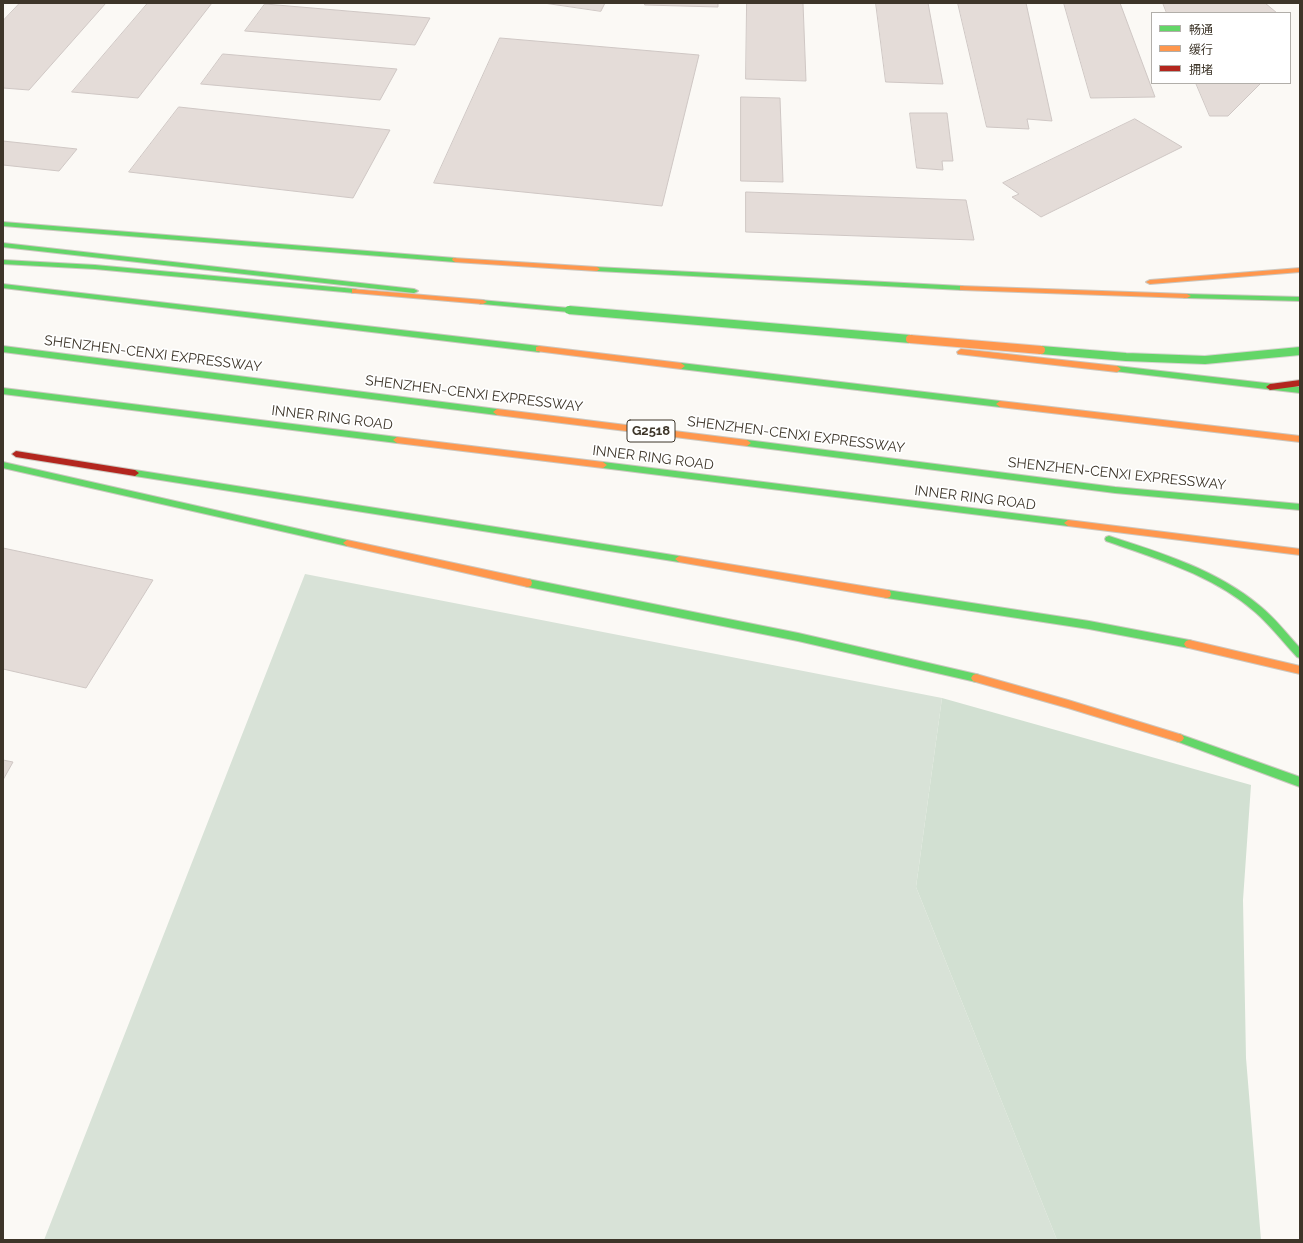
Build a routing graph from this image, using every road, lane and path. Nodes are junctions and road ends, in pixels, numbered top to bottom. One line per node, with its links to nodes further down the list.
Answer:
1 (3, 224): 8 (main road)
2 (3, 245): 13 (main road)
3 (3, 262): 11 (main road, bridge)
4 (1300, 270): 5 (main road)
5 (1142, 283)
6 (1119, 284): 8 (main road)
7 (3, 286): 16 (main road)
8 (1019, 291): 9 (main road)
9 (1300, 299)
10 (3, 349): 19 (main road, SHENZHEN-CENXI EXPRESSWAY / G2518)
11 (1300, 351)
12 (1300, 384): 13 (main road)
13 (1270, 387): 14 (main road)
14 (1300, 390)
15 (3, 391): 20 (main road, INNER RING ROAD)
16 (1300, 439)
17 (3, 452): 23 (main road)
18 (3, 465): 24 (main road)
19 (1300, 507)
20 (1061, 523): 21 (main road, INNER RING ROAD); 22 (main road)
21 (1300, 552)
22 (1300, 654)
23 (1300, 670)
24 (1300, 782)

